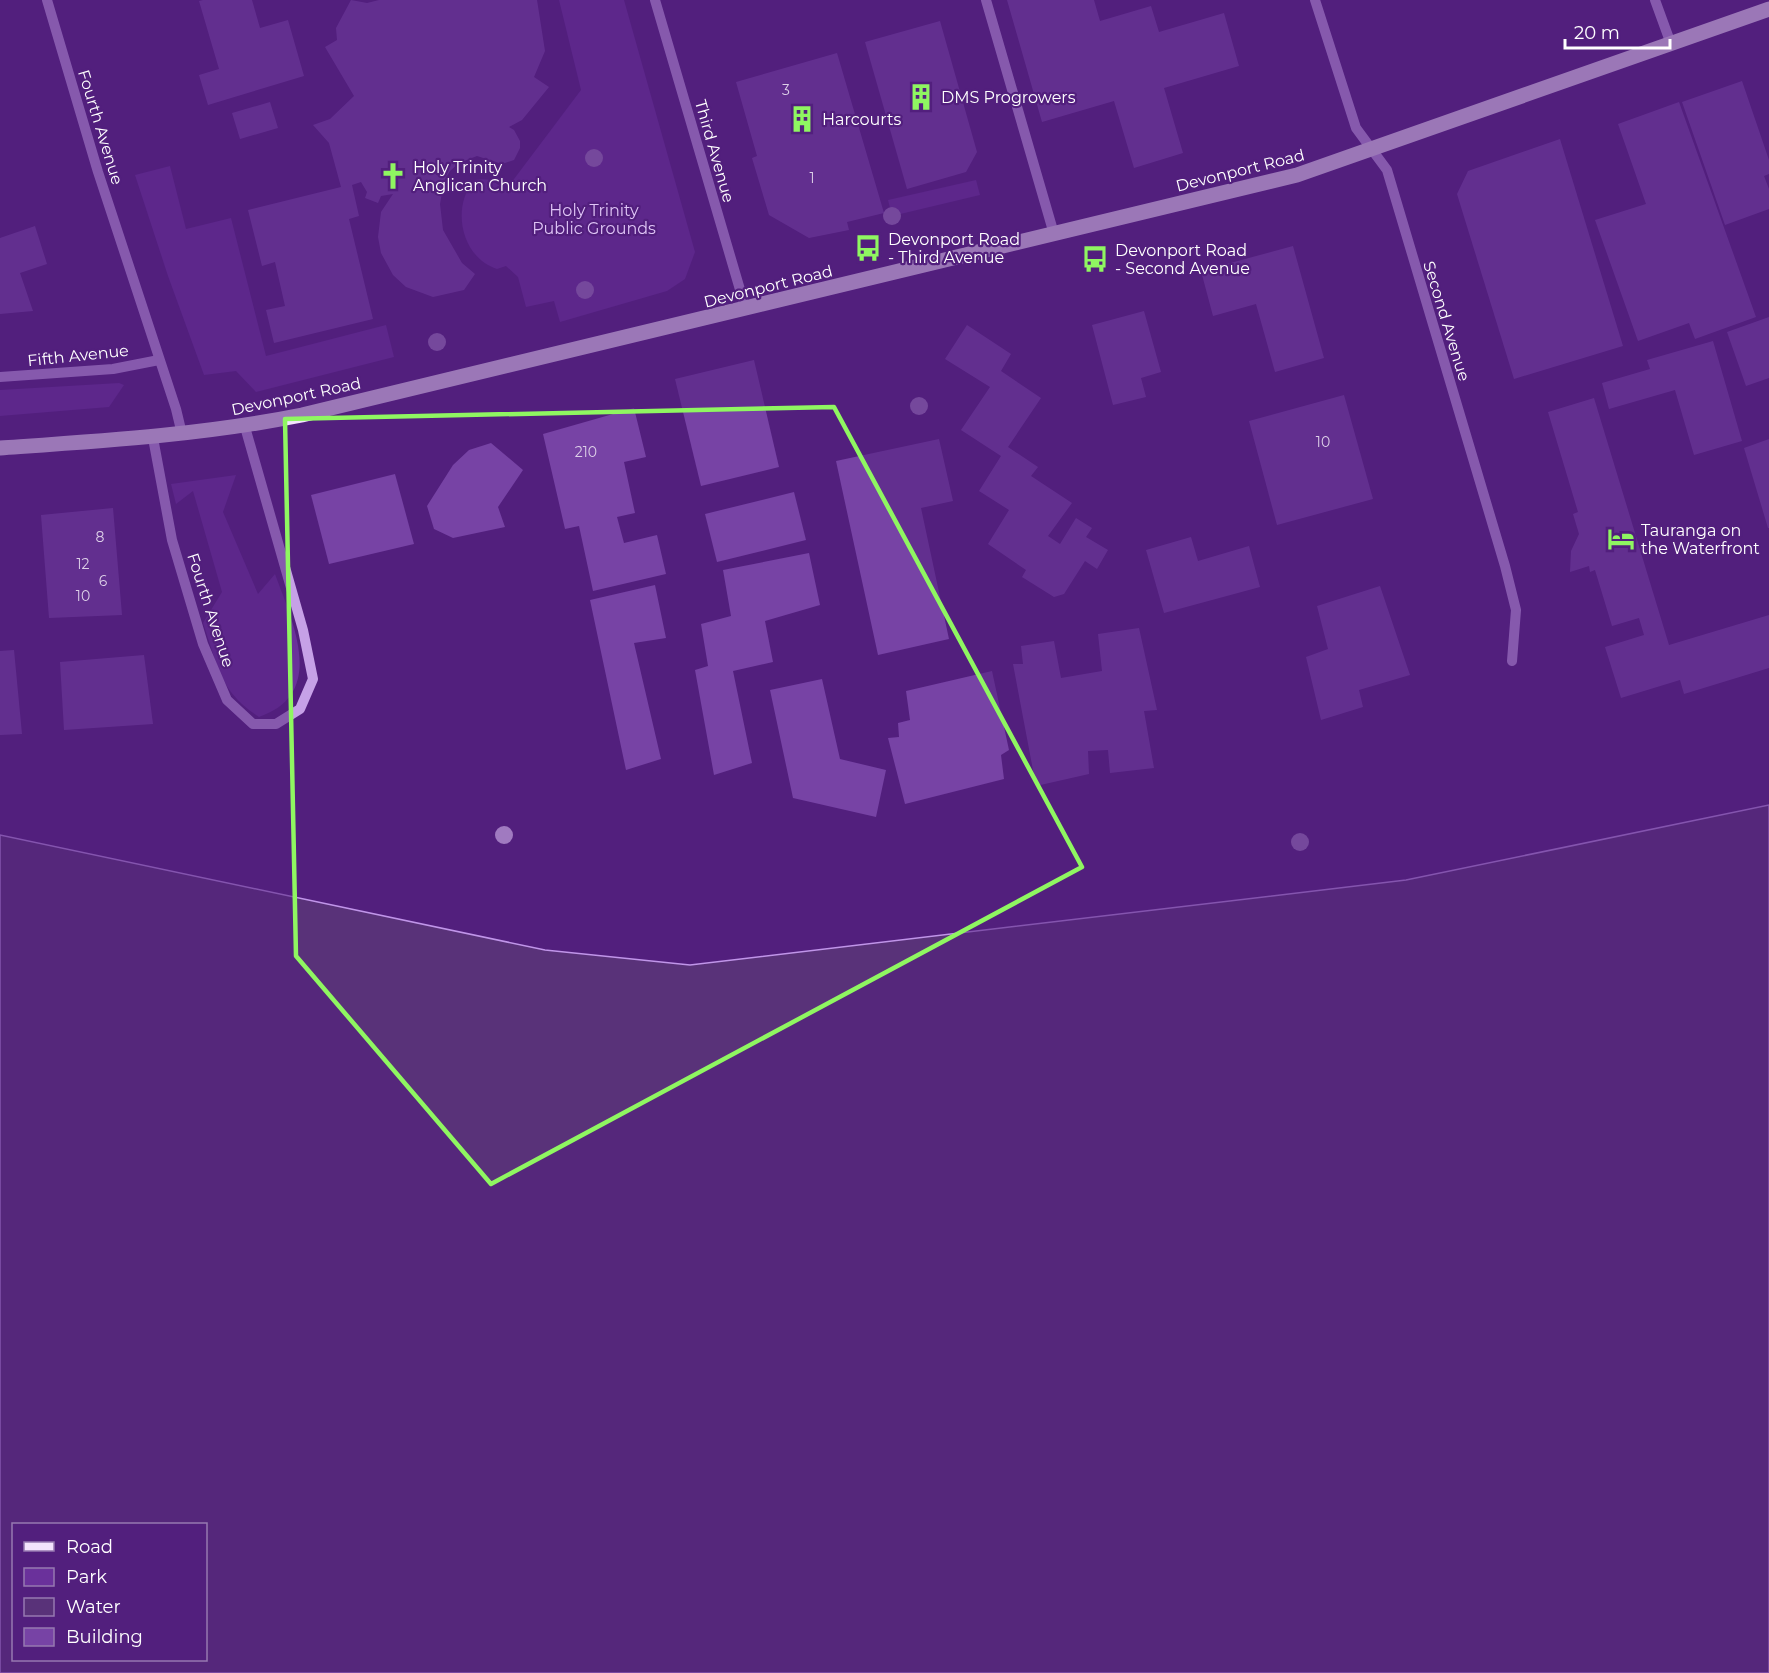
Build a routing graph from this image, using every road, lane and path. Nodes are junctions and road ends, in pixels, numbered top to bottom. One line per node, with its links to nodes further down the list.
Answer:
1 (47, 0): 11 (street, Fourth Avenue)
2 (655, 0): 10 (street, Third Avenue)
3 (986, 0): 9 (street)
4 (1315, 0): 8 (street, Second Avenue)
5 (1655, 0): 7 (street)
6 (1769, 9): 7 (main road, Devonport Road)
7 (1671, 44): 8 (main road, Devonport Road)
8 (1372, 150): 9 (main road, Devonport Road); 17 (street, Second Avenue)
9 (1054, 234): 10 (main road, Devonport Road)
10 (746, 310): 13 (main road, Devonport Road)
11 (159, 360): 12 (street, Fifth Avenue); 14 (street, Fourth Avenue)
12 (0, 377)
13 (245, 427): 14 (main road, Devonport Road); 15 (street, Fourth Avenue)
14 (182, 434): 15 (main road, Devonport Road)
15 (153, 438): 16 (main road, Devonport Road)
16 (0, 448)
17 (1512, 662)

